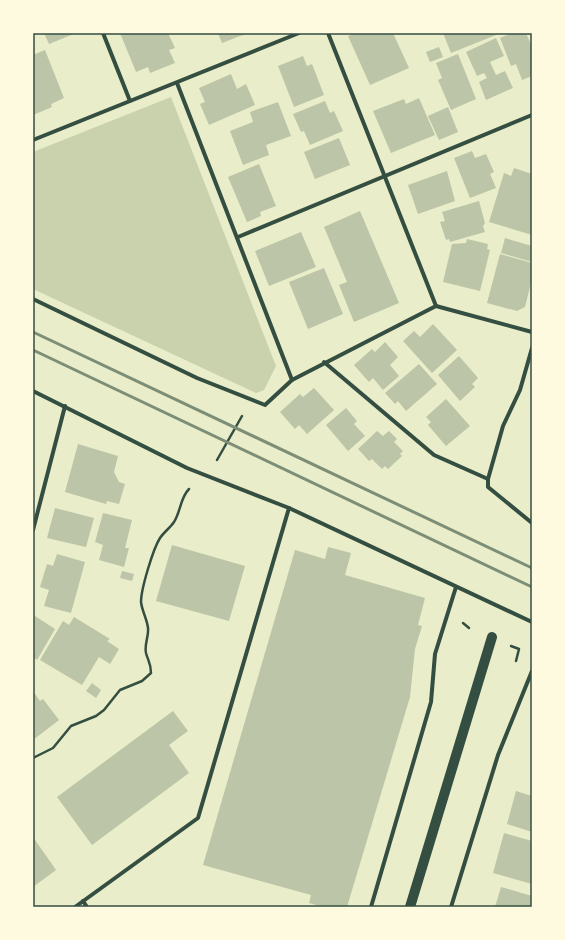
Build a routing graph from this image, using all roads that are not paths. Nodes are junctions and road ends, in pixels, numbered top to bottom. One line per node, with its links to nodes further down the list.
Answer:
1 (103, 33): 5 (street)
2 (299, 33): 4 (street)
3 (328, 33): 8 (street)
4 (177, 83): 5 (street); 9 (street)
5 (130, 102): 7 (street)
6 (532, 115): 8 (street)
7 (33, 140)
8 (386, 176): 9 (street); 11 (street)
9 (238, 237): 15 (street)
10 (33, 299): 15 (street)
11 (436, 306): 12 (street); 14 (street)
12 (532, 332)
13 (532, 348): 18 (street)
14 (324, 362): 15 (street); 18 (street)
15 (292, 380)
16 (33, 391): 17 (street)
17 (65, 406): 19 (street); 21 (street)
18 (488, 479): 20 (street)
19 (289, 508): 22 (street); 26 (street)
20 (532, 523)
21 (33, 530)
22 (456, 587): 23 (street); 29 (street)
23 (532, 622)
24 (492, 637): 30 (main road)
25 (532, 670): 31 (street)
26 (83, 901): 27 (street); 28 (street)
27 (75, 907)
28 (87, 907)
29 (371, 907)
30 (410, 907)
31 (451, 907)

